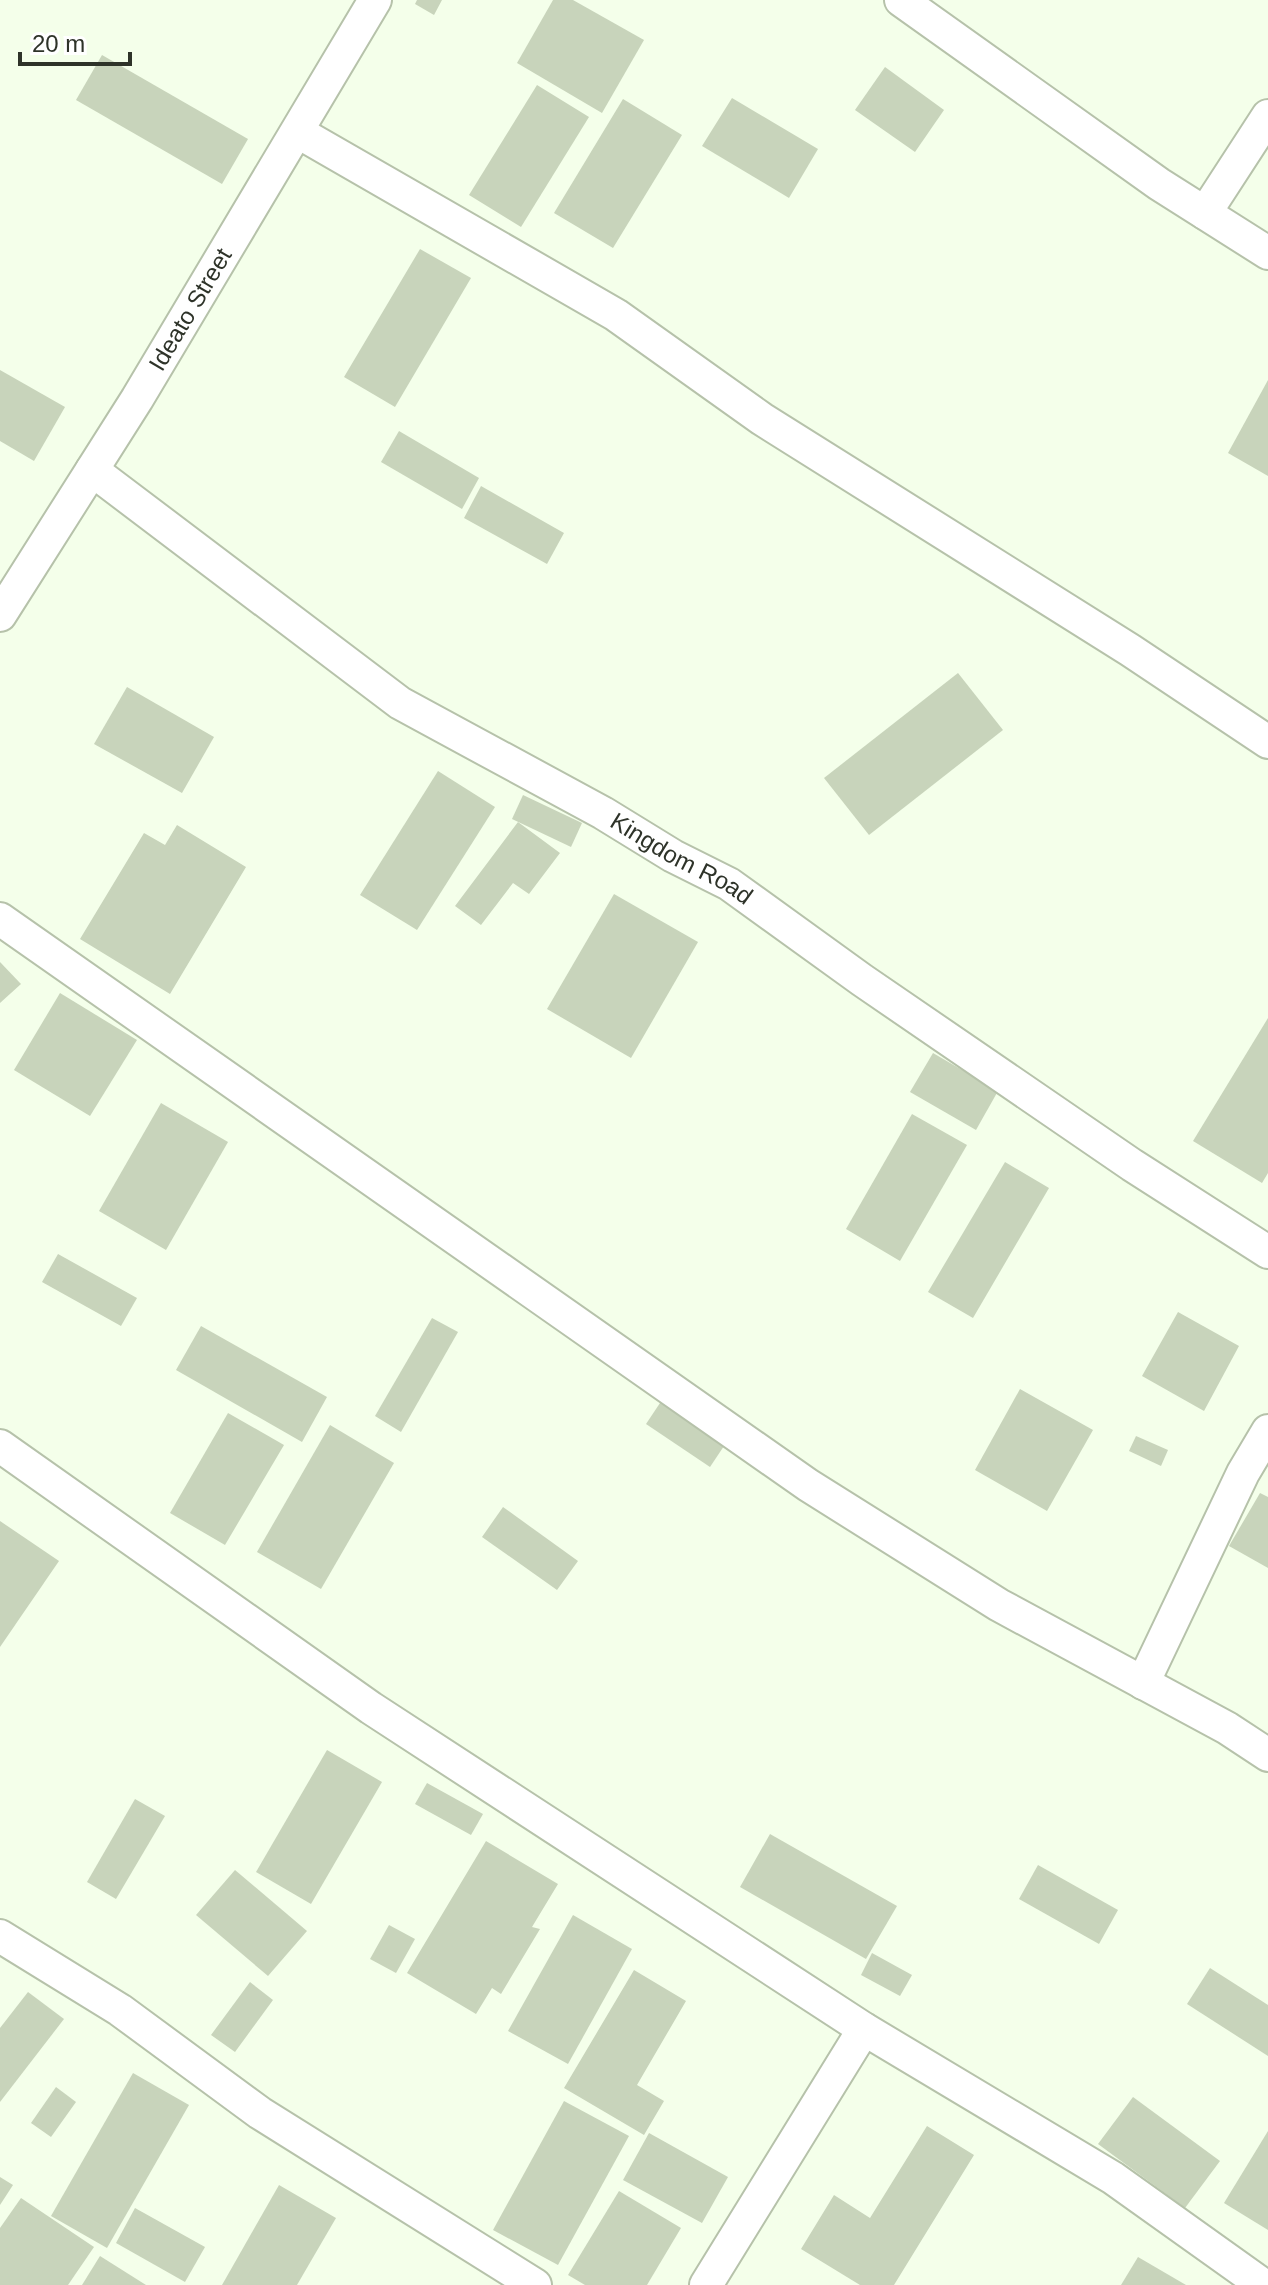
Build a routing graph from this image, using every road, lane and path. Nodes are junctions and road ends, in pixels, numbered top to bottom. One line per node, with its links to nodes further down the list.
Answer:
1 (375, 0): 4 (street, Ideato Street)
2 (901, 0): 5 (street)
3 (1268, 116): 5 (street)
4 (298, 132): 7 (street, Ideato Street); 9 (street)
5 (1205, 213): 6 (street)
6 (1268, 253)
7 (92, 470): 8 (street, Ideato Street); 11 (street, Kingdom Road)
8 (0, 615)
9 (1268, 742)
10 (0, 919): 14 (street)
11 (1268, 1252)
12 (1268, 1431): 14 (street)
13 (0, 1446): 17 (street)
14 (1143, 1683): 15 (street)
15 (1268, 1755)
16 (0, 1936): 18 (street)
17 (864, 2029): 19 (street); 20 (street)
18 (535, 2285)
19 (706, 2285)
20 (1263, 2285)

